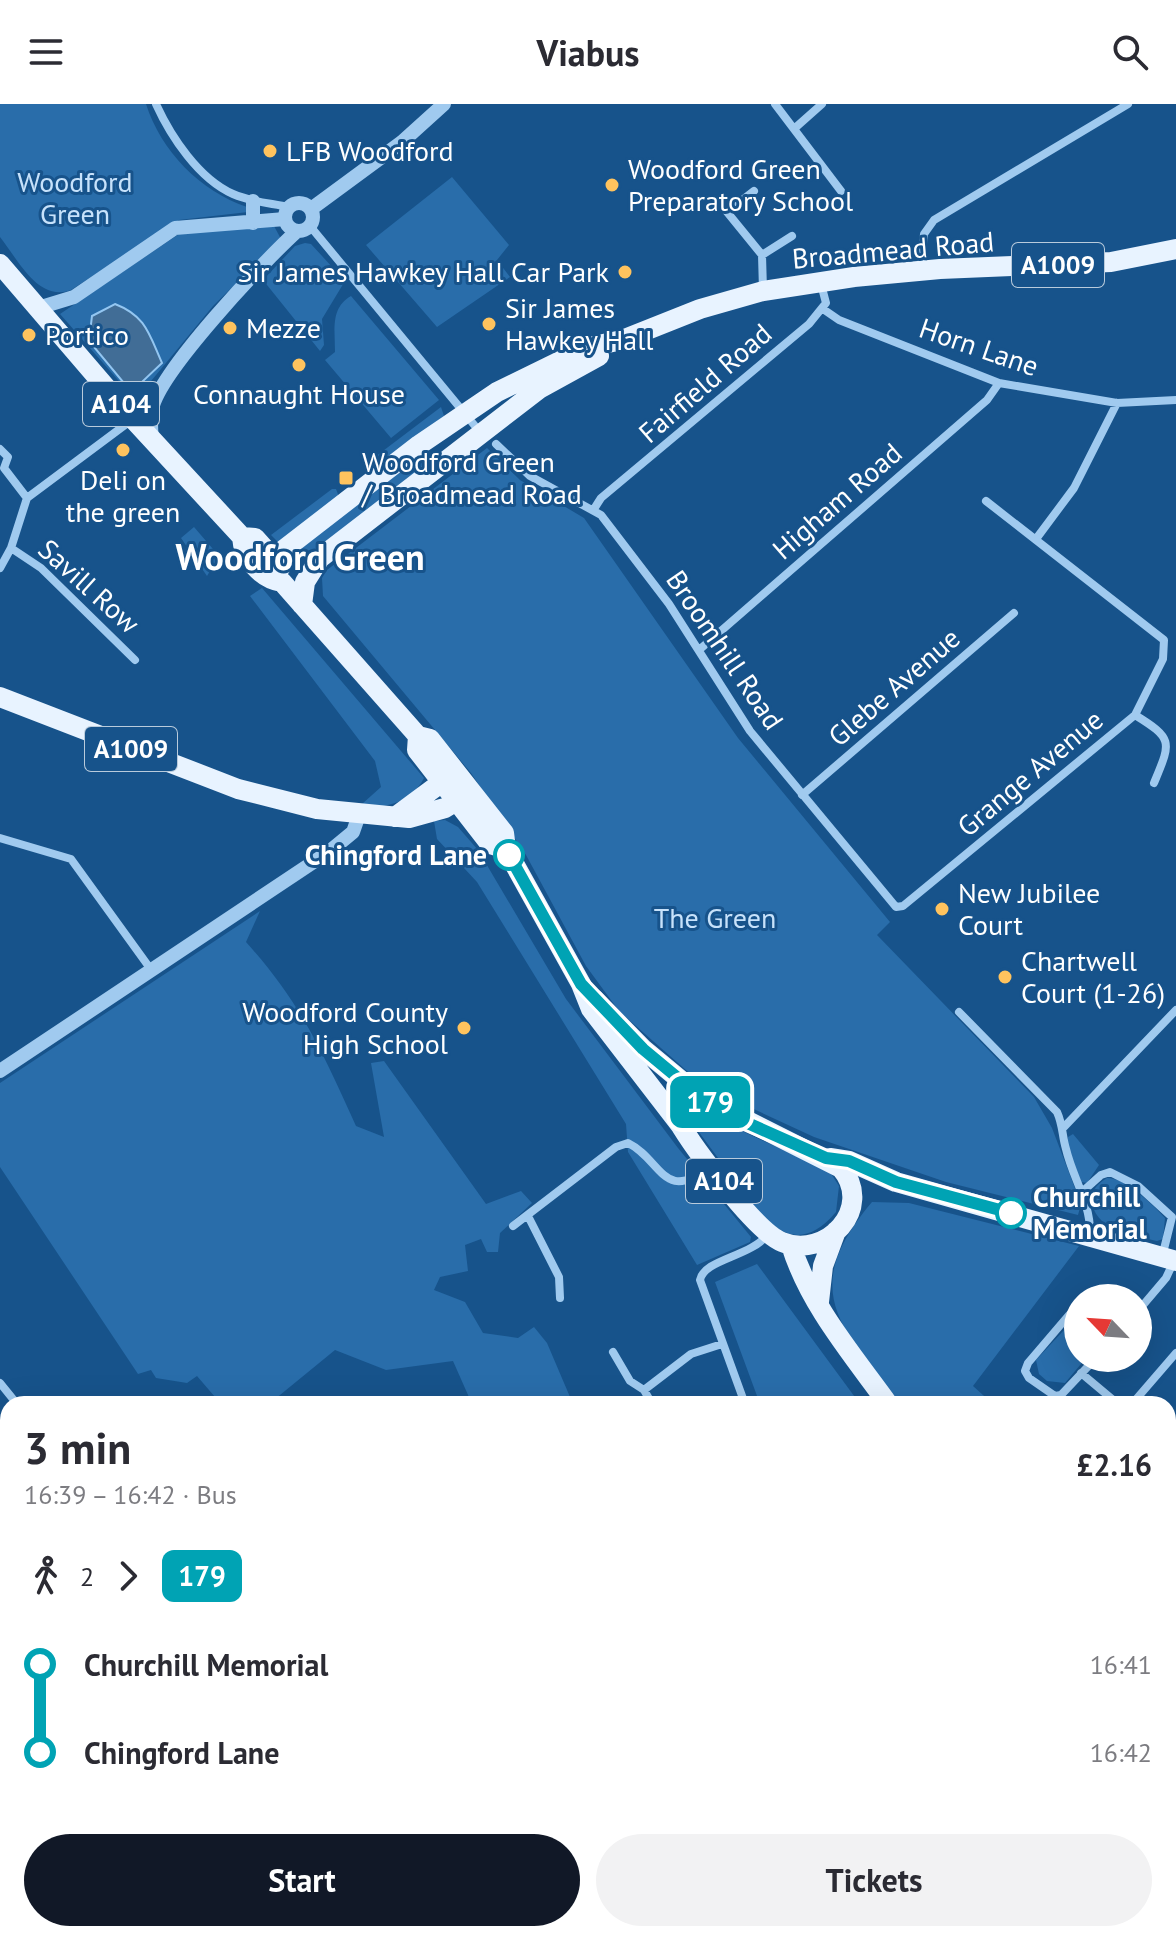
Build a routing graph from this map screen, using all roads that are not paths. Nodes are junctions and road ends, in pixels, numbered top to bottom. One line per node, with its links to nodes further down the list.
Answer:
1 (156, 104): 9 (street)
2 (444, 104): 10 (street)
3 (775, 104): 6 (street)
4 (822, 104): 6 (street)
5 (1128, 104): 18 (street)
6 (795, 128): 8 (street)
7 (754, 191): 16 (street)
8 (841, 191)
9 (253, 201): 11 (street); 12 (street)
10 (311, 209): 11 (street); 13 (street)
11 (287, 213): 12 (street); 13 (street)
12 (253, 223): 21 (street)
13 (303, 229): 27 (street, Broomhill Road); 30 (street)
14 (792, 236): 16 (street)
15 (1176, 249): 18 (main road, Broadmead Road / A1009)
16 (762, 255): 20 (street)
17 (0, 264): 21 (main road, A104)
18 (921, 270): 19 (main road, Broadmead Road / A1009)
19 (820, 282): 20 (main road, Broadmead Road / A1009); 22 (street)
20 (763, 291): 23 (main road, Broadmead Road / A1009)
21 (38, 308): 28 (main road, A104)
22 (823, 309): 24 (street, Horn Lane); 34 (street, Fairfield Road)
23 (622, 340): 27 (main road, Broadmead Road / A1009); 29 (main road, Broadmead Road / A1009)
24 (999, 383): 26 (street, Horn Lane); 43 (street, Higham Road)
25 (1176, 400): 26 (street, Horn Lane)
26 (1117, 403): 36 (street)
27 (464, 413): 29 (street, Broomhill Road); 38 (main road, Broadmead Road / A1009)
28 (133, 419): 30 (main road, A104); 32 (street)
29 (488, 438): 34 (street, Broomhill Road); 41 (main road, Broadmead Road / A1009)
30 (152, 440): 35 (main road, A104)
31 (0, 449): 32 (street)
32 (27, 498): 37 (street)
33 (986, 501): 36 (street)
34 (594, 509): 43 (street, Broomhill Road)
35 (242, 537): 38 (main road, A104); 40 (main road, A104)
36 (1036, 539): 46 (street, Grange Avenue)
37 (11, 548): 39 (street); 44 (street, Savill Row)
38 (273, 558): 40 (main road, A104)
39 (0, 568)
40 (282, 582): 41 (main road, A104)
41 (302, 605): 47 (main road, A104)
42 (1014, 613): 49 (street, Glebe Avenue)
43 (699, 650): 49 (street, Broomhill Road)
44 (135, 660)
45 (0, 697): 51 (main road, A1009)
46 (1135, 715): 48 (street); 54 (street, Grange Avenue)
47 (449, 778): 50 (main road, A104); 52 (main road)
48 (1154, 783)
49 (802, 795): 54 (street, Broomhill Road)
50 (464, 797): 52 (main road, A1009); 56 (main road, A104)
51 (359, 815): 52 (main road, A1009); 55 (street)
52 (395, 817)
53 (0, 838): 55 (street)
54 (896, 907)
55 (152, 971): 59 (street)
56 (581, 984): 60 (main road, A104); 61 (main road, A104)
57 (1176, 1010): 62 (street)
58 (959, 1012): 62 (street)
59 (0, 1071)
60 (702, 1098): 61 (main road, A104); 63 (main road)
61 (681, 1126): 64 (main road, A104)
62 (1064, 1127): 66 (street)
63 (826, 1158): 65 (main road); 67 (main road)
64 (711, 1164): 68 (street); 71 (main road, A104)
65 (896, 1182): 67 (main road); 72 (main road)
66 (1082, 1192): 72 (street); 74 (street)
67 (854, 1204): 70 (main road)
68 (528, 1216): 69 (street); 76 (street)
69 (513, 1226)
70 (836, 1231): 73 (main road); 77 (main road)
71 (768, 1234): 73 (main road, A104); 79 (street)
72 (1090, 1234): 74 (main road)
73 (791, 1245): 77 (main road)
74 (1171, 1260): 75 (street)
75 (1152, 1294)
76 (560, 1298)
77 (819, 1302): 86 (main road)
78 (1064, 1321): 82 (street)
79 (722, 1344): 83 (street); 85 (street)
80 (613, 1352): 83 (street)
81 (1176, 1353): 88 (street)
82 (1081, 1373): 87 (street)
83 (644, 1390): 84 (street)
84 (647, 1396)
85 (742, 1396)
86 (883, 1396)
87 (1108, 1396)
88 (1139, 1396)

